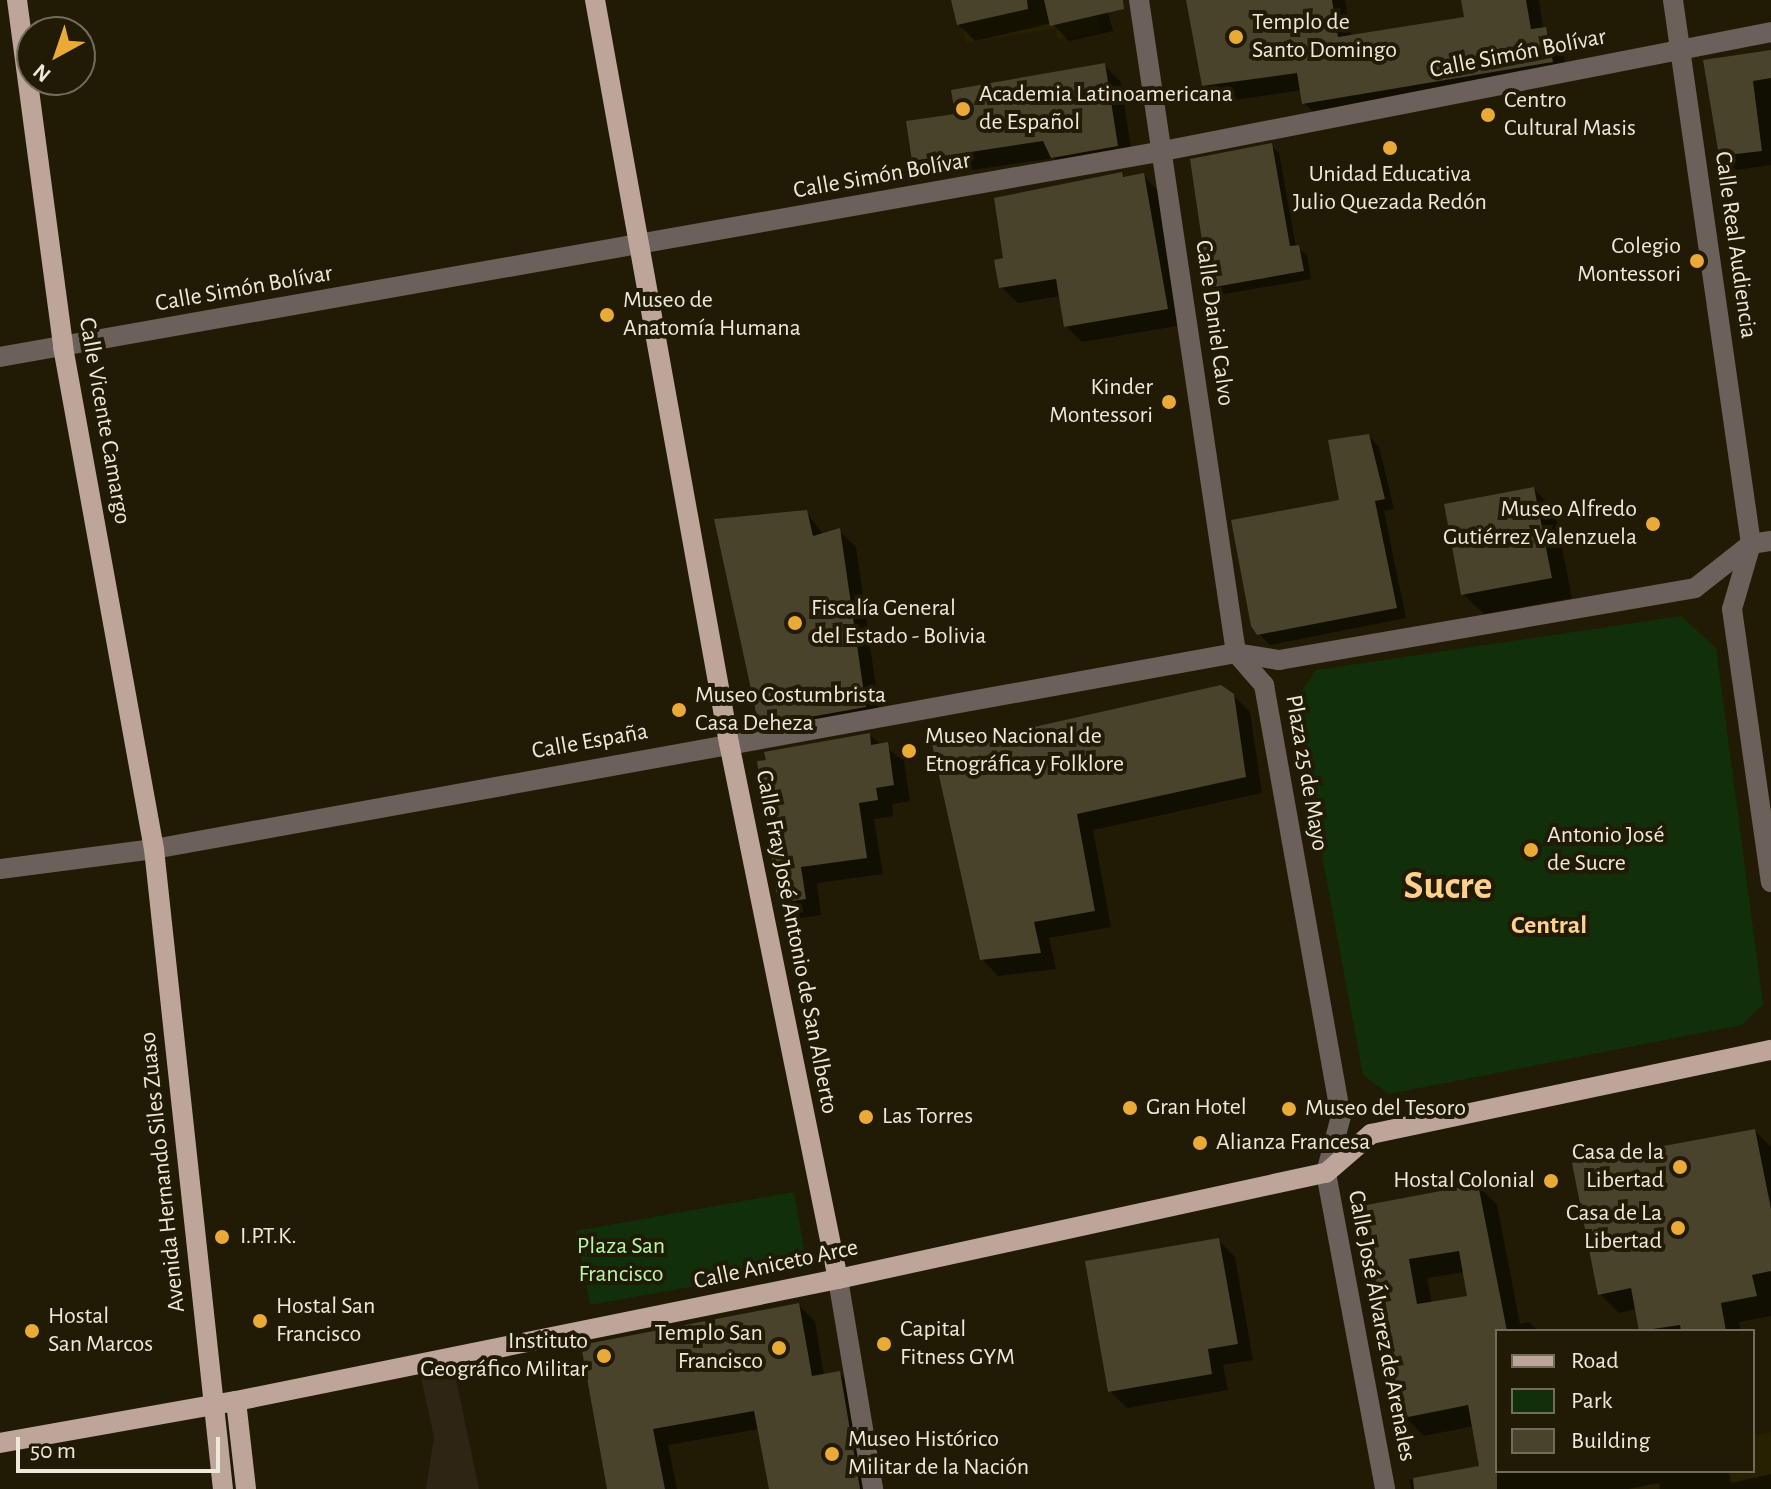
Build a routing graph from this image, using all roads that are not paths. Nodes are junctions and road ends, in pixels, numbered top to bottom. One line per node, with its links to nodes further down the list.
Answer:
1 (17, 0): 9 (main road, Calle Vicente Camargo)
2 (595, 0): 8 (main road, Calle Fray José Antonio de San Alberto)
3 (1139, 0): 7 (street, Calle Daniel Calvo)
4 (1673, 0): 6 (street, Calle Real Audiencia)
5 (1771, 32): 6 (street, Calle Simón Bolívar)
6 (1681, 48): 7 (street, Calle Simón Bolívar); 11 (street, Calle Real Audiencia)
7 (1163, 151): 8 (street, Calle Simón Bolívar); 12 (street, Calle Daniel Calvo)
8 (640, 247): 9 (street, Calle Simón Bolívar); 13 (main road, Calle Fray José Antonio de San Alberto)
9 (63, 347): 10 (street, Calle Simón Bolívar); 14 (main road, Calle Vicente Camargo)
10 (0, 357)
11 (1761, 543): 12 (street); 16 (street)
12 (1236, 653): 13 (street, Calle España); 18 (street, Plaza 25 de Mayo)
13 (729, 743): 14 (street, Calle España); 19 (main road, Calle Fray José Antonio de San Alberto)
14 (154, 849): 15 (street, Calle España); 21 (main road, Avenida Hernando Siles Zuaso)
15 (0, 869)
16 (1771, 882)
17 (1771, 1050): 18 (main road)
18 (1326, 1173): 19 (main road, Calle Aniceto Arce); 26 (street, Calle José Álvarez de Arenales)
19 (838, 1279): 20 (main road, Calle Aniceto Arce); 25 (street)
20 (236, 1401): 21 (main road, Calle Aniceto Arce); 24 (main road)
21 (214, 1403): 22 (main road, Calle Aniceto Arce); 23 (main road, Avenida Hernando Siles Zuaso)
22 (0, 1443)
23 (223, 1489)
24 (246, 1489)
25 (873, 1489)
26 (1385, 1489)

